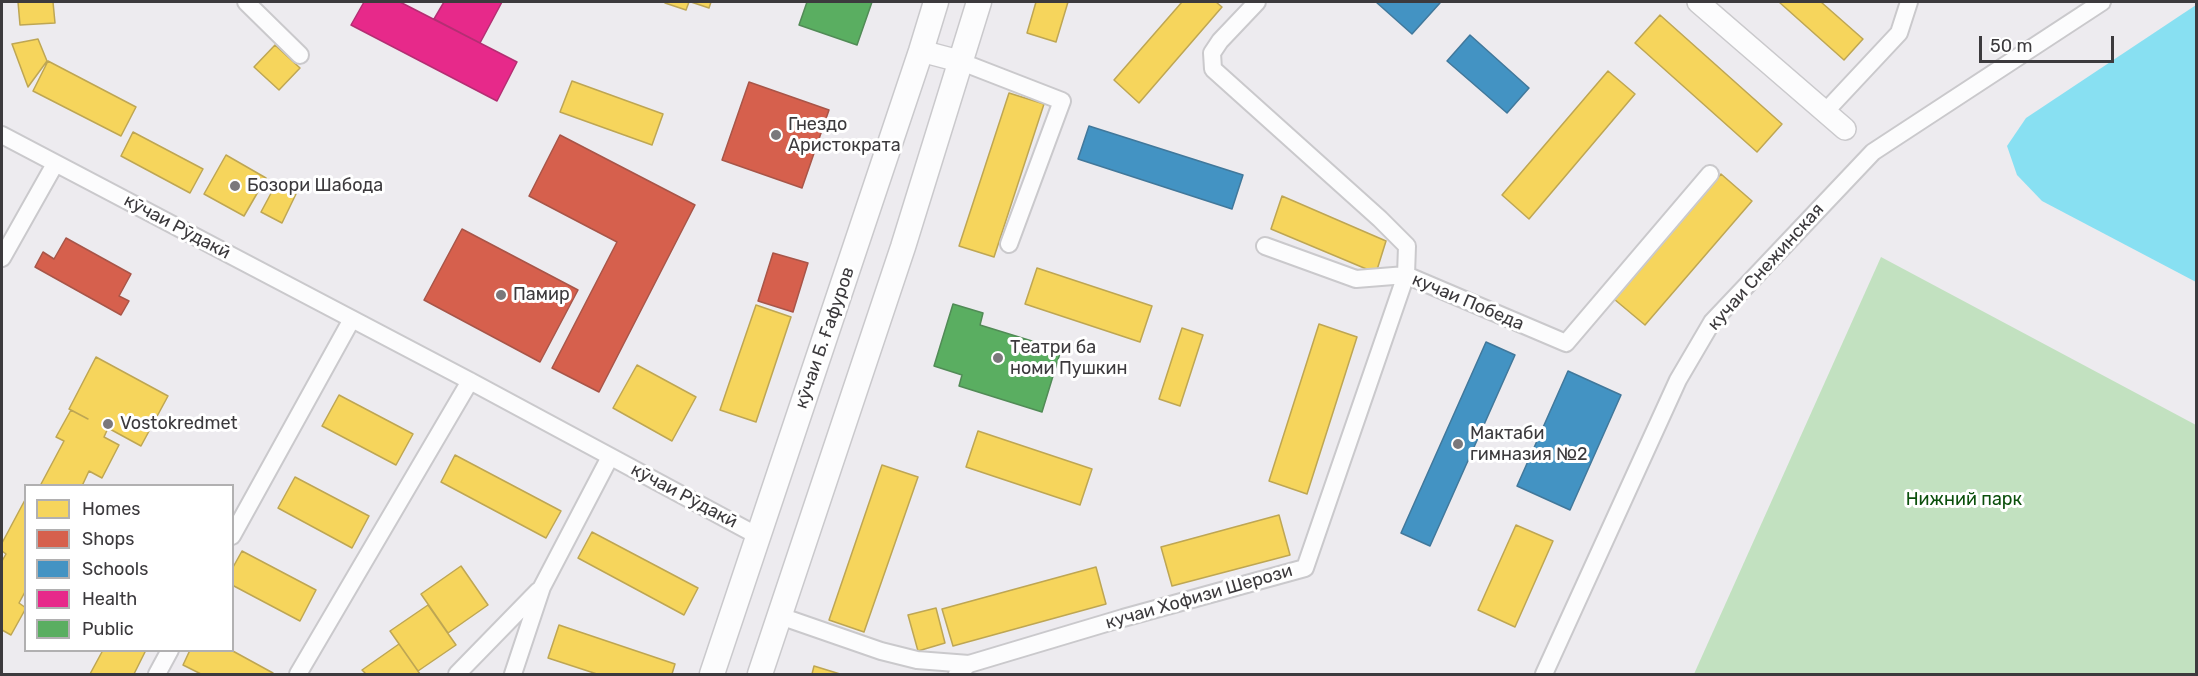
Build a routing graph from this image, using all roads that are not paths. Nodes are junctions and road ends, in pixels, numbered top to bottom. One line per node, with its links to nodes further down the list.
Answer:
1 (246, 2): 9 (street)
2 (936, 2): 8 (main road, кӯчаи Б. Ғафуров)
3 (979, 2): 10 (main road)
4 (1257, 2): 19 (street)
5 (1698, 2): 11 (street)
6 (1909, 2): 11 (street)
7 (2103, 2): 35 (street, кучаи Снежинская)
8 (921, 51): 10 (street); 24 (main road, кӯчаи Б. Ғафуров)
9 (300, 55)
10 (959, 61): 16 (street); 26 (main road)
11 (1825, 112): 12 (street)
12 (1845, 129)
13 (2, 135): 14 (street, кӯчаи Рӯдакӣ)
14 (55, 164): 18 (street); 20 (street, кӯчаи Рӯдакӣ)
15 (1710, 174): 19 (street, кучаи Победа)
16 (1009, 244)
17 (1265, 246): 19 (street, кучаи Победа)
18 (2, 258)
19 (1406, 275): 28 (street, кучаи Хофизи Шерози)
20 (352, 319): 21 (street, кӯчаи Рӯдакӣ); 23 (street)
21 (470, 381): 22 (street, кӯчаи Рӯдакӣ); 30 (street)
22 (610, 457): 24 (street, кӯчаи Рӯдакӣ); 25 (street, кӯчаи Рӯдакӣ)
23 (234, 532)
24 (758, 536): 33 (main road, кӯчаи Б. Ғафуров)
25 (542, 586): 31 (street, кӯчаи Рӯдакӣ); 32 (street, кӯчаи Рӯдакӣ)
26 (780, 616): 28 (street); 34 (main road)
27 (169, 652): 29 (street)
28 (963, 669)
29 (157, 675)
30 (298, 675)
31 (457, 675)
32 (513, 675)
33 (712, 675)
34 (760, 675)
35 (1544, 675)

